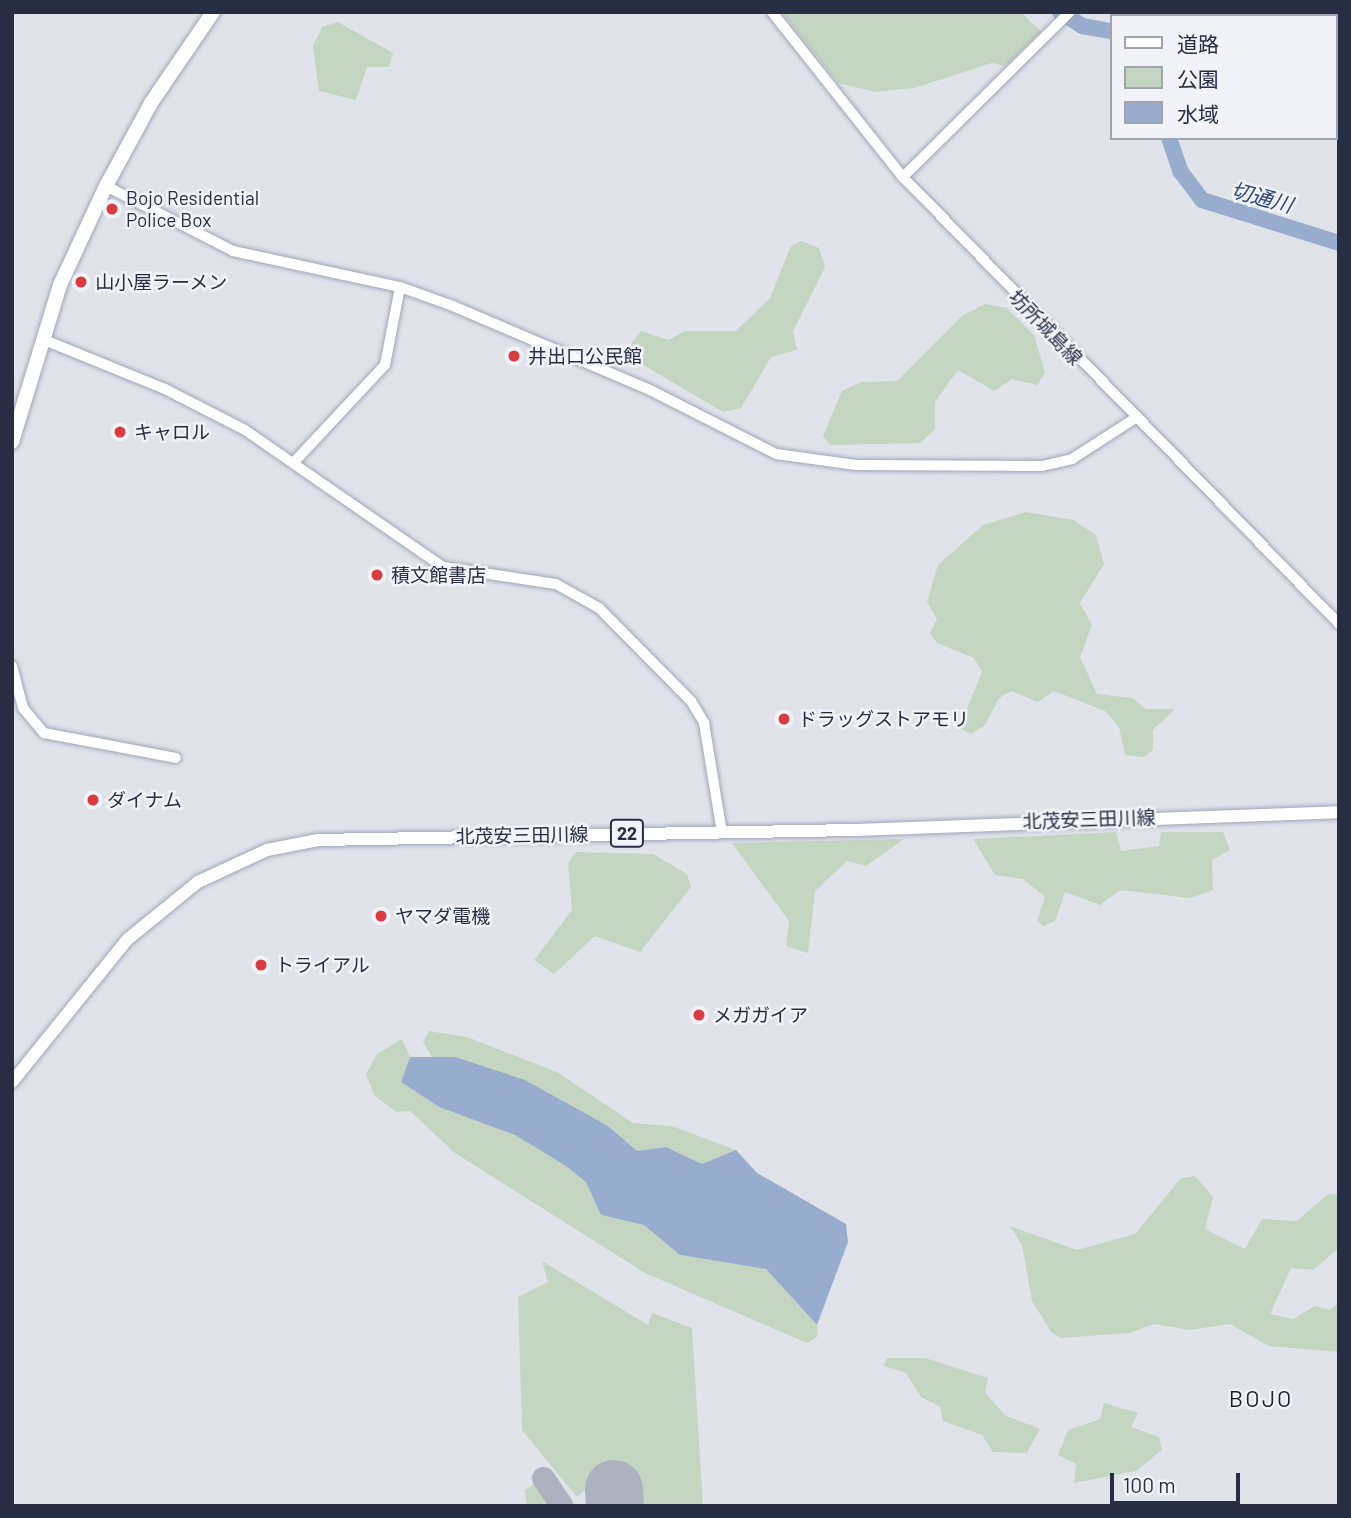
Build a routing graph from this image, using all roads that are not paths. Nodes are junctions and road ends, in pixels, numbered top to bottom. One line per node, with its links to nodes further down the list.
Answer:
1 (212, 12): 5 (highway)
2 (772, 12): 4 (street, 坊所城島線)
3 (1070, 12): 4 (street)
4 (903, 177): 8 (street, 坊所城島線)
5 (106, 186): 6 (street); 7 (highway)
6 (400, 287): 8 (street); 10 (street)
7 (42, 339): 9 (highway); 10 (street)
8 (1134, 419): 11 (street, 坊所城島線)
9 (12, 442)
10 (296, 460): 15 (street)
11 (1339, 624)
12 (12, 666): 13 (street)
13 (176, 758)
14 (1339, 811): 15 (main road, 北茂安三田川線 / 22)
15 (722, 832): 16 (main road, 北茂安三田川線 / 22)
16 (12, 1082)

